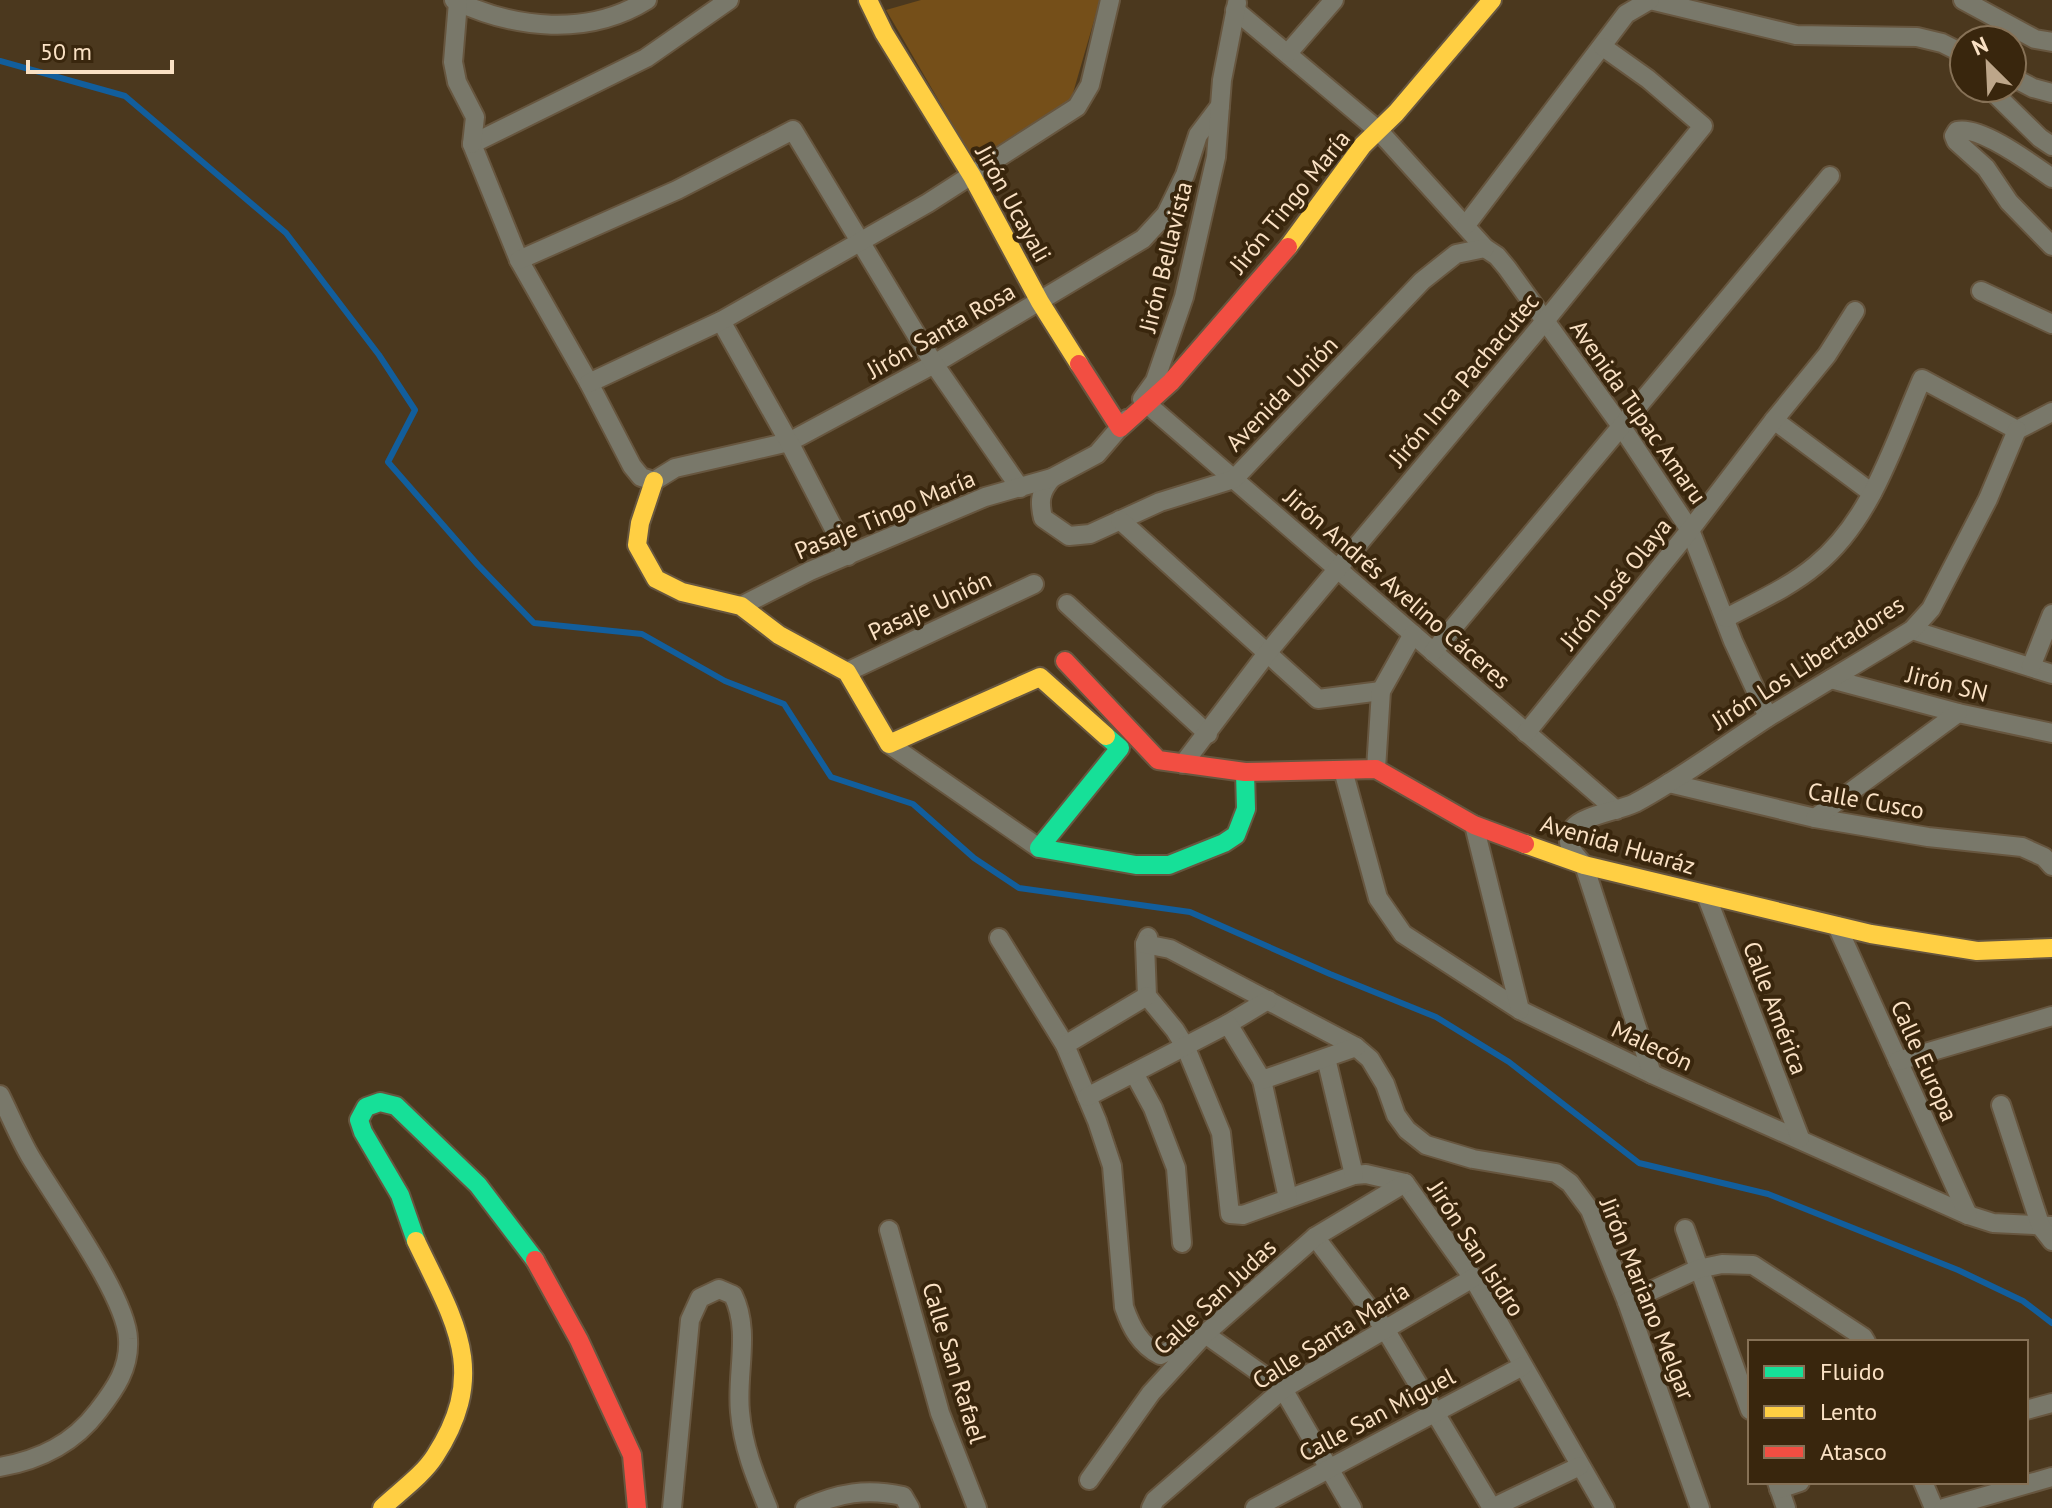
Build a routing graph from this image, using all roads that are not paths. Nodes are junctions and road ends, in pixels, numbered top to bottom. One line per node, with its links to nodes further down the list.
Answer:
1 (647, 0): 9 (street)
2 (729, 0): 22 (street)
3 (868, 0): 24 (street, Jirón Ucayali)
4 (1110, 0): 24 (street)
5 (1334, 0): 16 (street)
6 (1492, 0): 21 (street, Jirón Tingo María)
7 (1650, 0): 12 (street); 14 (street)
8 (1963, 0): 11 (street)
9 (456, 1): 22 (street)
10 (1236, 5): 16 (street, Avenida Tupac Amaru); 20 (street, Jirón Bellavista)
11 (2052, 42)
12 (1942, 43): 13 (street); 15 (street)
13 (1948, 46)
14 (1603, 47): 27 (street); 36 (street, Jirón Inca Pachacutec)
15 (1948, 49)
16 (1288, 53): 21 (street, Avenida Tupac Amaru)
17 (2028, 85): 18 (street)
18 (2052, 93)
19 (2005, 104): 23 (street)
20 (1220, 106): 33 (street, Jirón Santa Rosa); 44 (street, Jirón Bellavista)
21 (1379, 131): 27 (street, Avenida Tupac Amaru); 40 (street, Jirón Tingo María)
22 (472, 144): 31 (street)
23 (2052, 146)
24 (972, 176): 28 (street); 33 (street, Jirón Ucayali)
25 (1830, 176): 43 (street)
26 (2052, 178): 29 (street)
27 (1466, 225): 30 (street, Avenida Tupac Amaru)
28 (859, 241): 31 (street); 35 (street); 38 (street)
29 (2052, 246)
30 (1485, 248): 36 (street, Avenida Tupac Amaru); 48 (street, Avenida Unión)
31 (519, 260): 39 (street)
32 (1981, 291): 37 (street)
33 (1040, 302): 38 (street, Jirón Santa Rosa); 44 (street, Jirón Ucayali)
34 (1855, 311): 42 (street, Jirón José Olaya)
35 (721, 321): 39 (street); 46 (street)
36 (1545, 321): 43 (street, Avenida Tupac Amaru); 55 (street, Jirón Inca Pachacutec)
37 (2052, 324)
38 (934, 364): 46 (street, Jirón Santa Rosa); 50 (street)
39 (589, 383): 49 (street)
40 (1147, 404): 44 (street, Jirón Tingo María); 48 (street, Jirón Andrés Avelino Cáceres)
41 (2052, 412): 45 (street)
42 (1774, 420): 51 (street); 53 (street, Jirón José Olaya)
43 (1621, 426): 53 (street, Avenida Tupac Amaru); 64 (street)
44 (1120, 428): 47 (street, Jirón Bellavista)
45 (2017, 430): 51 (street); 61 (street, Jirón Los Libertadores)
46 (789, 442): 49 (street, Jirón Santa Rosa); 54 (street)
47 (1052, 478): 50 (street, Pasaje Tingo María); 52 (street, Avenida Unión)
48 (1234, 479): 52 (street, Avenida Unión); 55 (street, Jirón Andrés Avelino Cáceres)
49 (654, 481): 58 (street)
50 (1020, 488): 54 (street, Pasaje Tingo María)
51 (1872, 493): 60 (street)
52 (1120, 520): 63 (street)
53 (1690, 530): 60 (street, Avenida Tupac Amaru); 73 (street, Jirón José Olaya)
54 (848, 556): 58 (street, Pasaje Tingo María)
55 (1337, 569): 62 (street, Jirón Andrés Avelino Cáceres); 63 (street, Jirón Inca Pachacutec)
56 (1034, 584): 67 (street, Pasaje Unión)
57 (1067, 604): 75 (street)
58 (741, 606): 67 (street)
59 (2052, 614): 66 (street)
60 (1726, 618): 72 (street, Avenida Tupac Amaru)
61 (1912, 630): 66 (street); 69 (street, Jirón Los Libertadores)
62 (1413, 634): 64 (street, Jirón Andrés Avelino Cáceres); 70 (street)
63 (1268, 652): 70 (street); 75 (street, Jirón Inca Pachacutec)
64 (1433, 652): 73 (street, Jirón Andrés Avelino Cáceres)
65 (1065, 661): 77 (street)
66 (2031, 667): 68 (street)
67 (847, 672): 76 (street)
68 (2052, 674)
69 (1831, 679): 71 (street, Jirón SN); 72 (street, Jirón Los Libertadores)
70 (1381, 691): 78 (street)
71 (1958, 713): 74 (street, Jirón SN); 83 (street)
72 (1768, 717): 81 (street, Jirón Los Libertadores)
73 (1526, 733): 82 (street, Jirón Andrés Avelino Cáceres)
74 (2052, 733)
75 (1208, 734): 77 (street, Jirón Inca Pachacutec)
76 (889, 744): 85 (street); 85 (street)
77 (1183, 764): 80 (street)
78 (1376, 769): 79 (street); 84 (street, Avenida Huaráz)
79 (1343, 770): 80 (street); 94 (street, Malecón)
80 (1245, 772): 85 (street)
81 (1669, 783): 82 (street, Jirón Los Libertadores); 83 (street, Calle Cusco)
82 (1616, 810): 86 (street, Jirón Los Libertadores)
83 (1815, 818): 87 (street, Calle Cusco)
84 (1474, 825): 86 (street, Avenida Huaráz); 94 (street)
85 (1039, 848)
86 (1584, 865): 88 (street, Avenida Huaráz); 103 (street)
87 (2052, 866)
88 (1706, 895): 89 (street, Avenida Huaráz); 108 (street, Calle América)
89 (1837, 926): 91 (street, Avenida Huaráz); 101 (street, Calle Europa)
90 (999, 938): 97 (street)
91 (2052, 948)
92 (1147, 996): 93 (street, Jirón Mariano Melgar); 97 (street); 99 (street, Jirón San Isidro)
93 (1268, 1000): 96 (street); 98 (street, Jirón Mariano Melgar)
94 (1520, 1010): 103 (street, Malecón)
95 (2052, 1016): 101 (street)
96 (1228, 1024): 99 (street); 104 (street)
97 (1065, 1045): 106 (street)
98 (1356, 1047): 100 (street); 120 (street, Jirón Mariano Melgar)
99 (1186, 1048): 102 (street); 111 (street, Jirón San Isidro)
100 (1326, 1058): 104 (street); 109 (street)
101 (1898, 1061): 112 (street, Calle Europa)
102 (1134, 1073): 106 (street); 117 (street)
103 (1652, 1074): 108 (street, Malecón)
104 (1262, 1080): 111 (street)
105 (0, 1095): 131 (street)
106 (1087, 1097): 122 (street)
107 (2001, 1105): 115 (street)
108 (1800, 1138): 112 (street, Malecón)
109 (1354, 1175): 110 (street, Jirón San Isidro); 111 (street, Jirón San Isidro)
110 (1405, 1183): 116 (street, Calle San Judas); 119 (street, Jirón San Isidro)
111 (1288, 1198)
112 (1968, 1215): 115 (street, Malecón)
113 (1685, 1229): 118 (street)
114 (889, 1230): 145 (street, Calle San Rafael)
115 (2048, 1231)
116 (1315, 1237): 121 (street); 122 (street, Calle San Judas)
117 (1182, 1243)
118 (1698, 1269): 120 (street); 123 (street); 127 (street)
119 (1473, 1278): 121 (street, Calle Santa María); 124 (street, Jirón San Isidro)
120 (1627, 1302): 151 (street, Jirón Mariano Melgar)
121 (1385, 1329): 125 (street, Calle Santa María); 129 (street)
122 (1205, 1334): 125 (street); 134 (street, Calle San Judas)
123 (1865, 1340)
124 (1523, 1366): 129 (street, Calle San Miguel); 130 (street, Jirón San Isidro)
125 (1283, 1389): 132 (street); 146 (street, Calle Santa María)
126 (2052, 1403): 128 (street)
127 (1748, 1405)
128 (2028, 1409)
129 (1436, 1410): 132 (street, Calle San Miguel); 149 (street)
130 (1580, 1466): 149 (street); 150 (street, Jirón San Isidro)
131 (0, 1467)
132 (1330, 1468): 147 (street, Calle San Miguel); 148 (street)
133 (2052, 1477): 136 (street)
134 (1089, 1480)
135 (1924, 1484): 153 (street)
136 (2028, 1484)
137 (2028, 1484): 154 (street)
138 (1778, 1486): 152 (street)
139 (382, 1508): 140 (street)
140 (637, 1508)
141 (672, 1508): 142 (street)
142 (768, 1508)
143 (805, 1508): 144 (street)
144 (910, 1508)
145 (977, 1508)
146 (1151, 1508)
147 (1255, 1508)
148 (1352, 1508)
149 (1492, 1508)
150 (1605, 1508)
151 (1700, 1508)
152 (1786, 1508)
153 (1934, 1508)
154 (1944, 1508)

